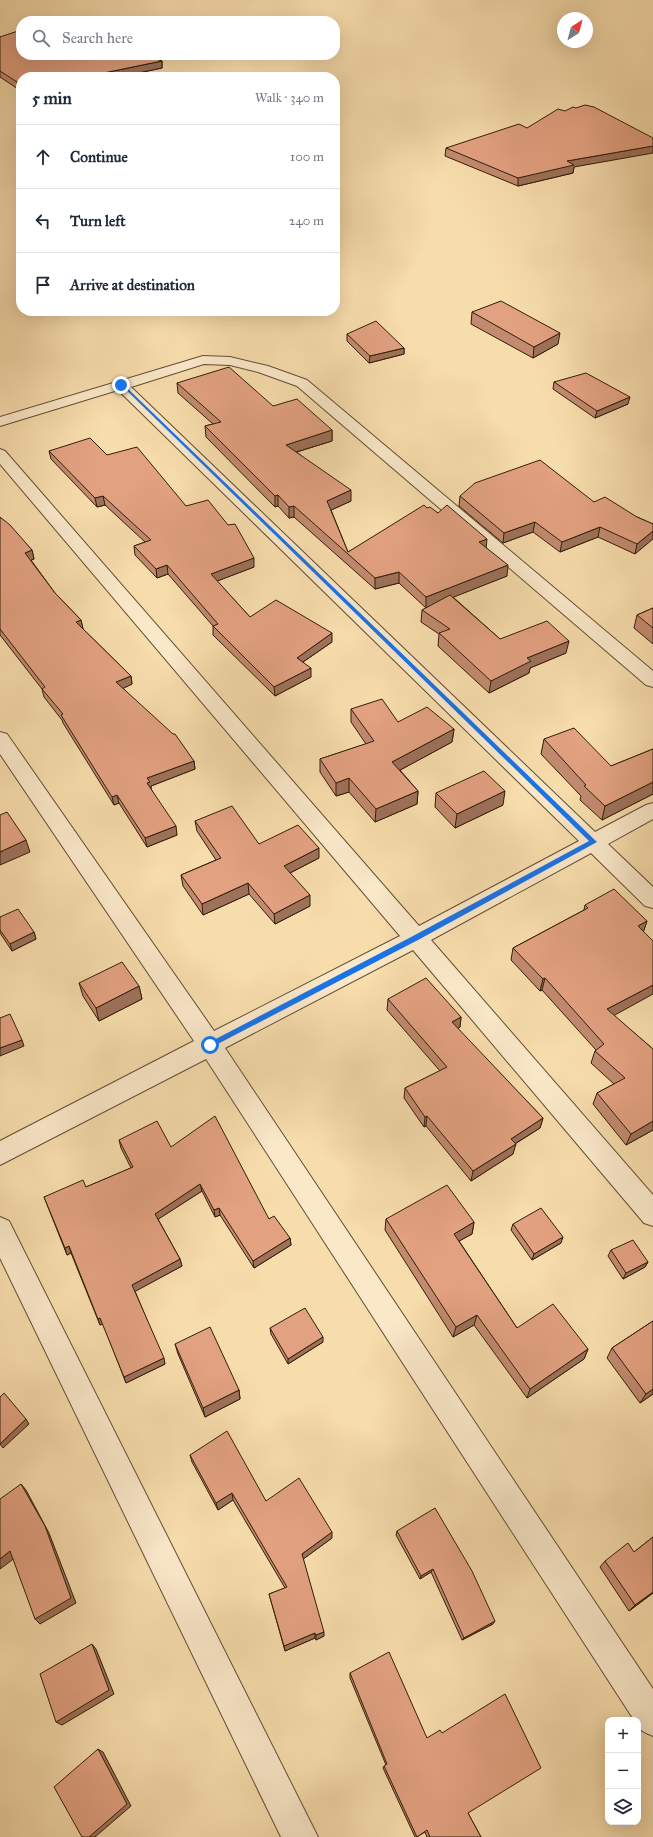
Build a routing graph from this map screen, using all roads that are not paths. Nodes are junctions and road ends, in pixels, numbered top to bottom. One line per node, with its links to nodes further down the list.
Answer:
1 (121, 385): 2 (street); 4 (street); 7 (street)
2 (0, 422)
3 (0, 454): 9 (street)
4 (653, 682)
5 (0, 739): 10 (street)
6 (653, 810): 7 (street)
7 (594, 842): 8 (street); 9 (street)
8 (653, 900)
9 (416, 938): 10 (street); 12 (street)
10 (210, 1045): 11 (street); 14 (street)
11 (0, 1154)
12 (653, 1214)
13 (0, 1230): 15 (street)
14 (653, 1719)
15 (300, 1837)

